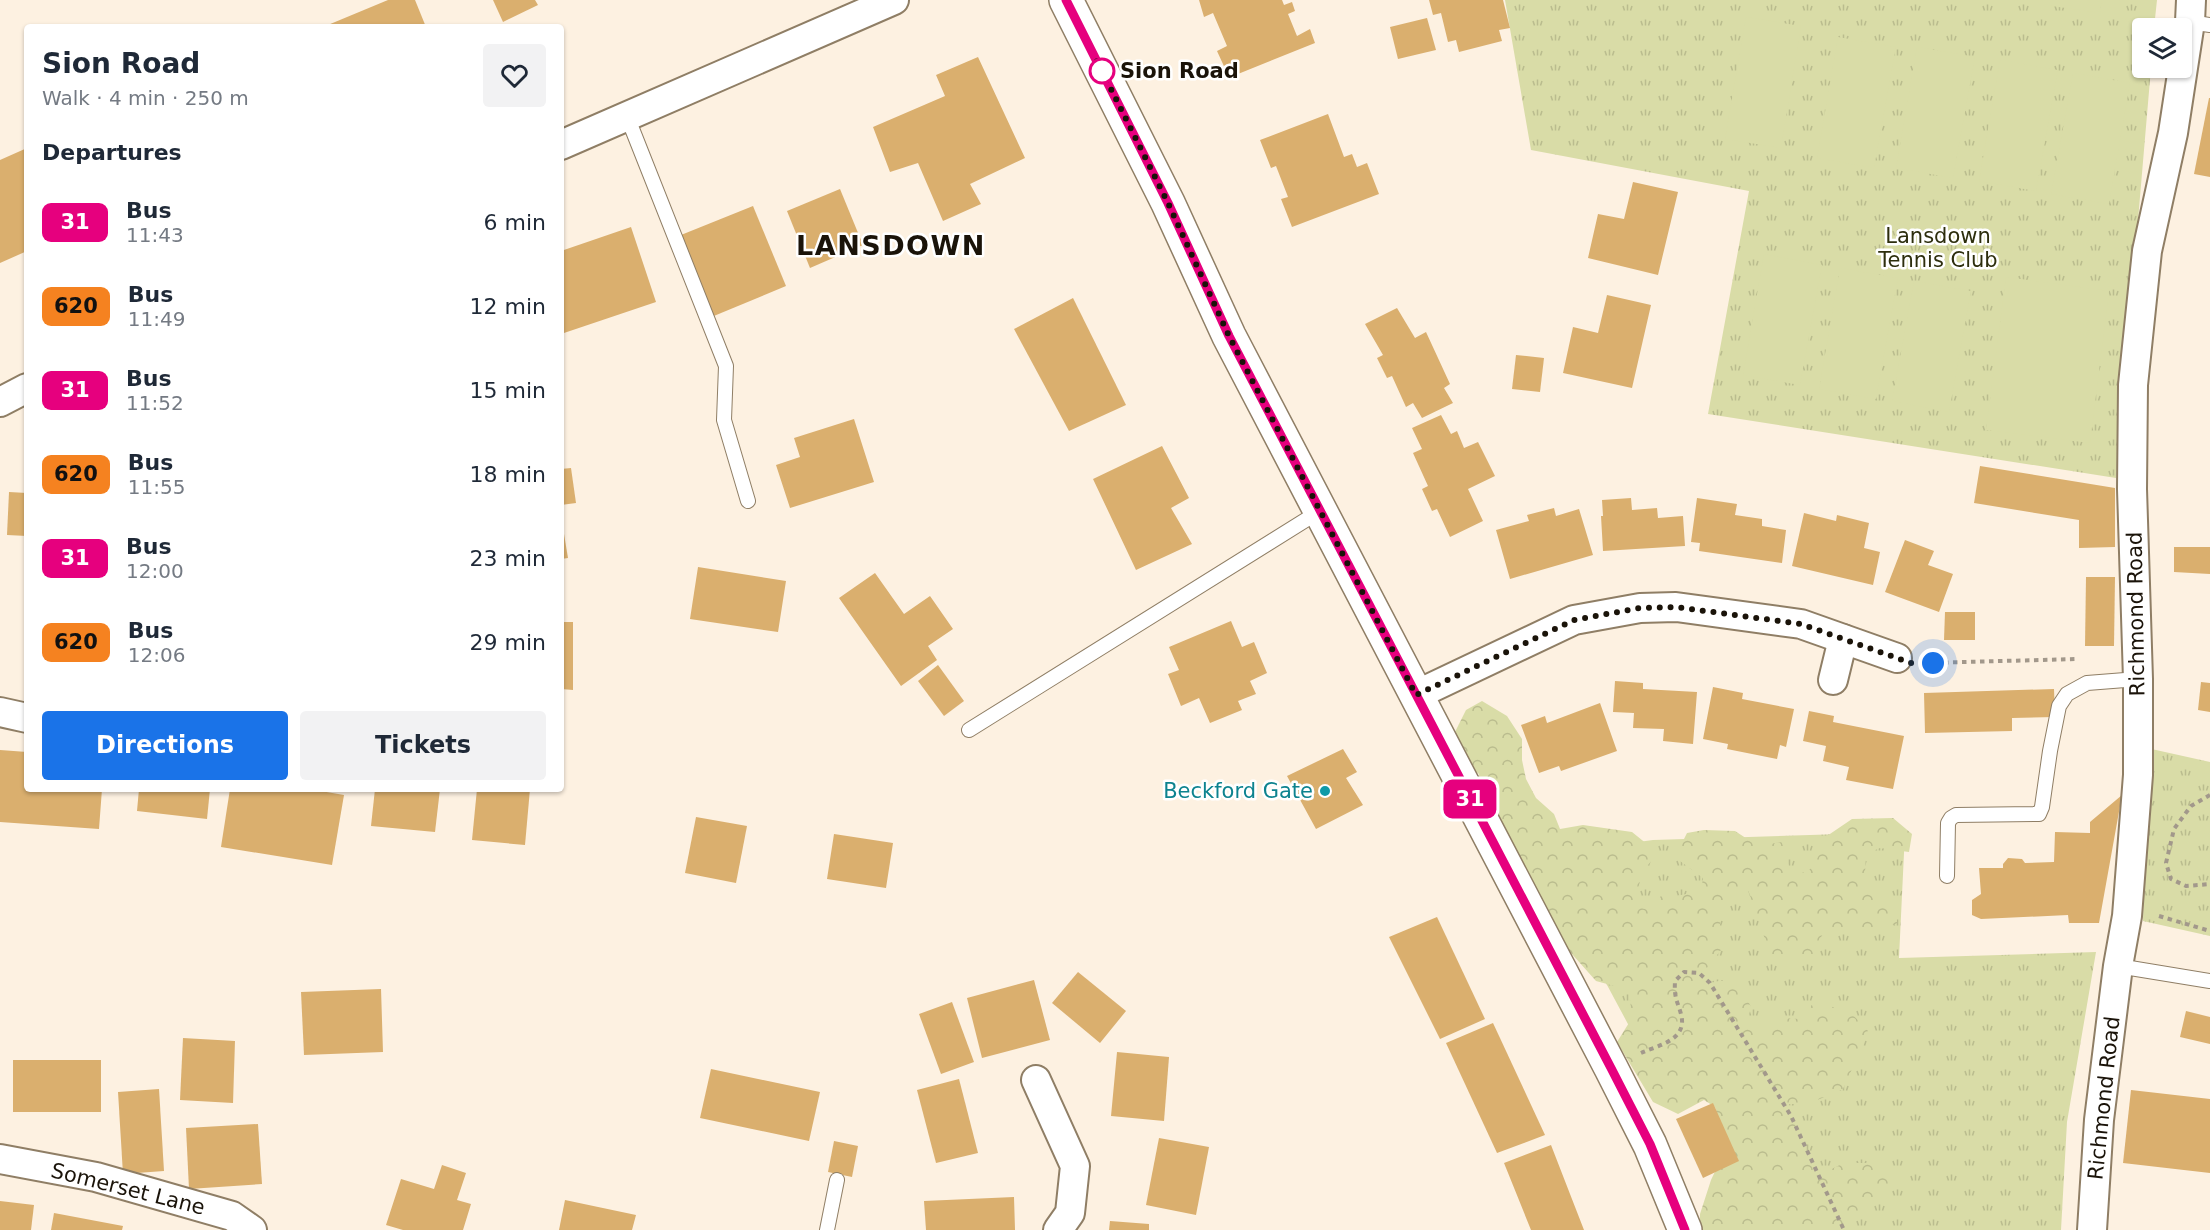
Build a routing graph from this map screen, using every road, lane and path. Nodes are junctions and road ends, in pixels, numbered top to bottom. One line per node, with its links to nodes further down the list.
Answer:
1 (894, 0): 4 (street)
2 (1066, 0): 9 (street)
3 (2197, 16): 12 (street, Richmond Road)
4 (627, 116): 5 (street); 8 (lane)
5 (564, 144)
6 (24, 390): 7 (street)
7 (0, 402)
8 (748, 501)
9 (1320, 511): 14 (street); 17 (lane)
10 (1844, 639): 11 (street); 13 (street); 14 (street)
11 (1897, 658): 12 (path)
12 (2138, 669): 19 (lane); 23 (street, Richmond Road)
13 (1833, 680)
14 (1416, 695): 25 (street)
15 (0, 712): 16 (street)
16 (24, 717)
17 (969, 730)
18 (2210, 795): 20 (path)
19 (1947, 876)
20 (2210, 884)
21 (2155, 913): 22 (path)
22 (2210, 931)
23 (2118, 966): 24 (lane); 34 (street, Richmond Road)
24 (2210, 981)
25 (1611, 1068): 32 (street); 33 (path)
26 (1036, 1080): 31 (street)
27 (0, 1159): 29 (street, Somerset Lane)
28 (837, 1180): 30 (lane)
29 (252, 1230)
30 (826, 1230)
31 (1058, 1230)
32 (1685, 1230)
33 (1844, 1230)
34 (2092, 1230)

